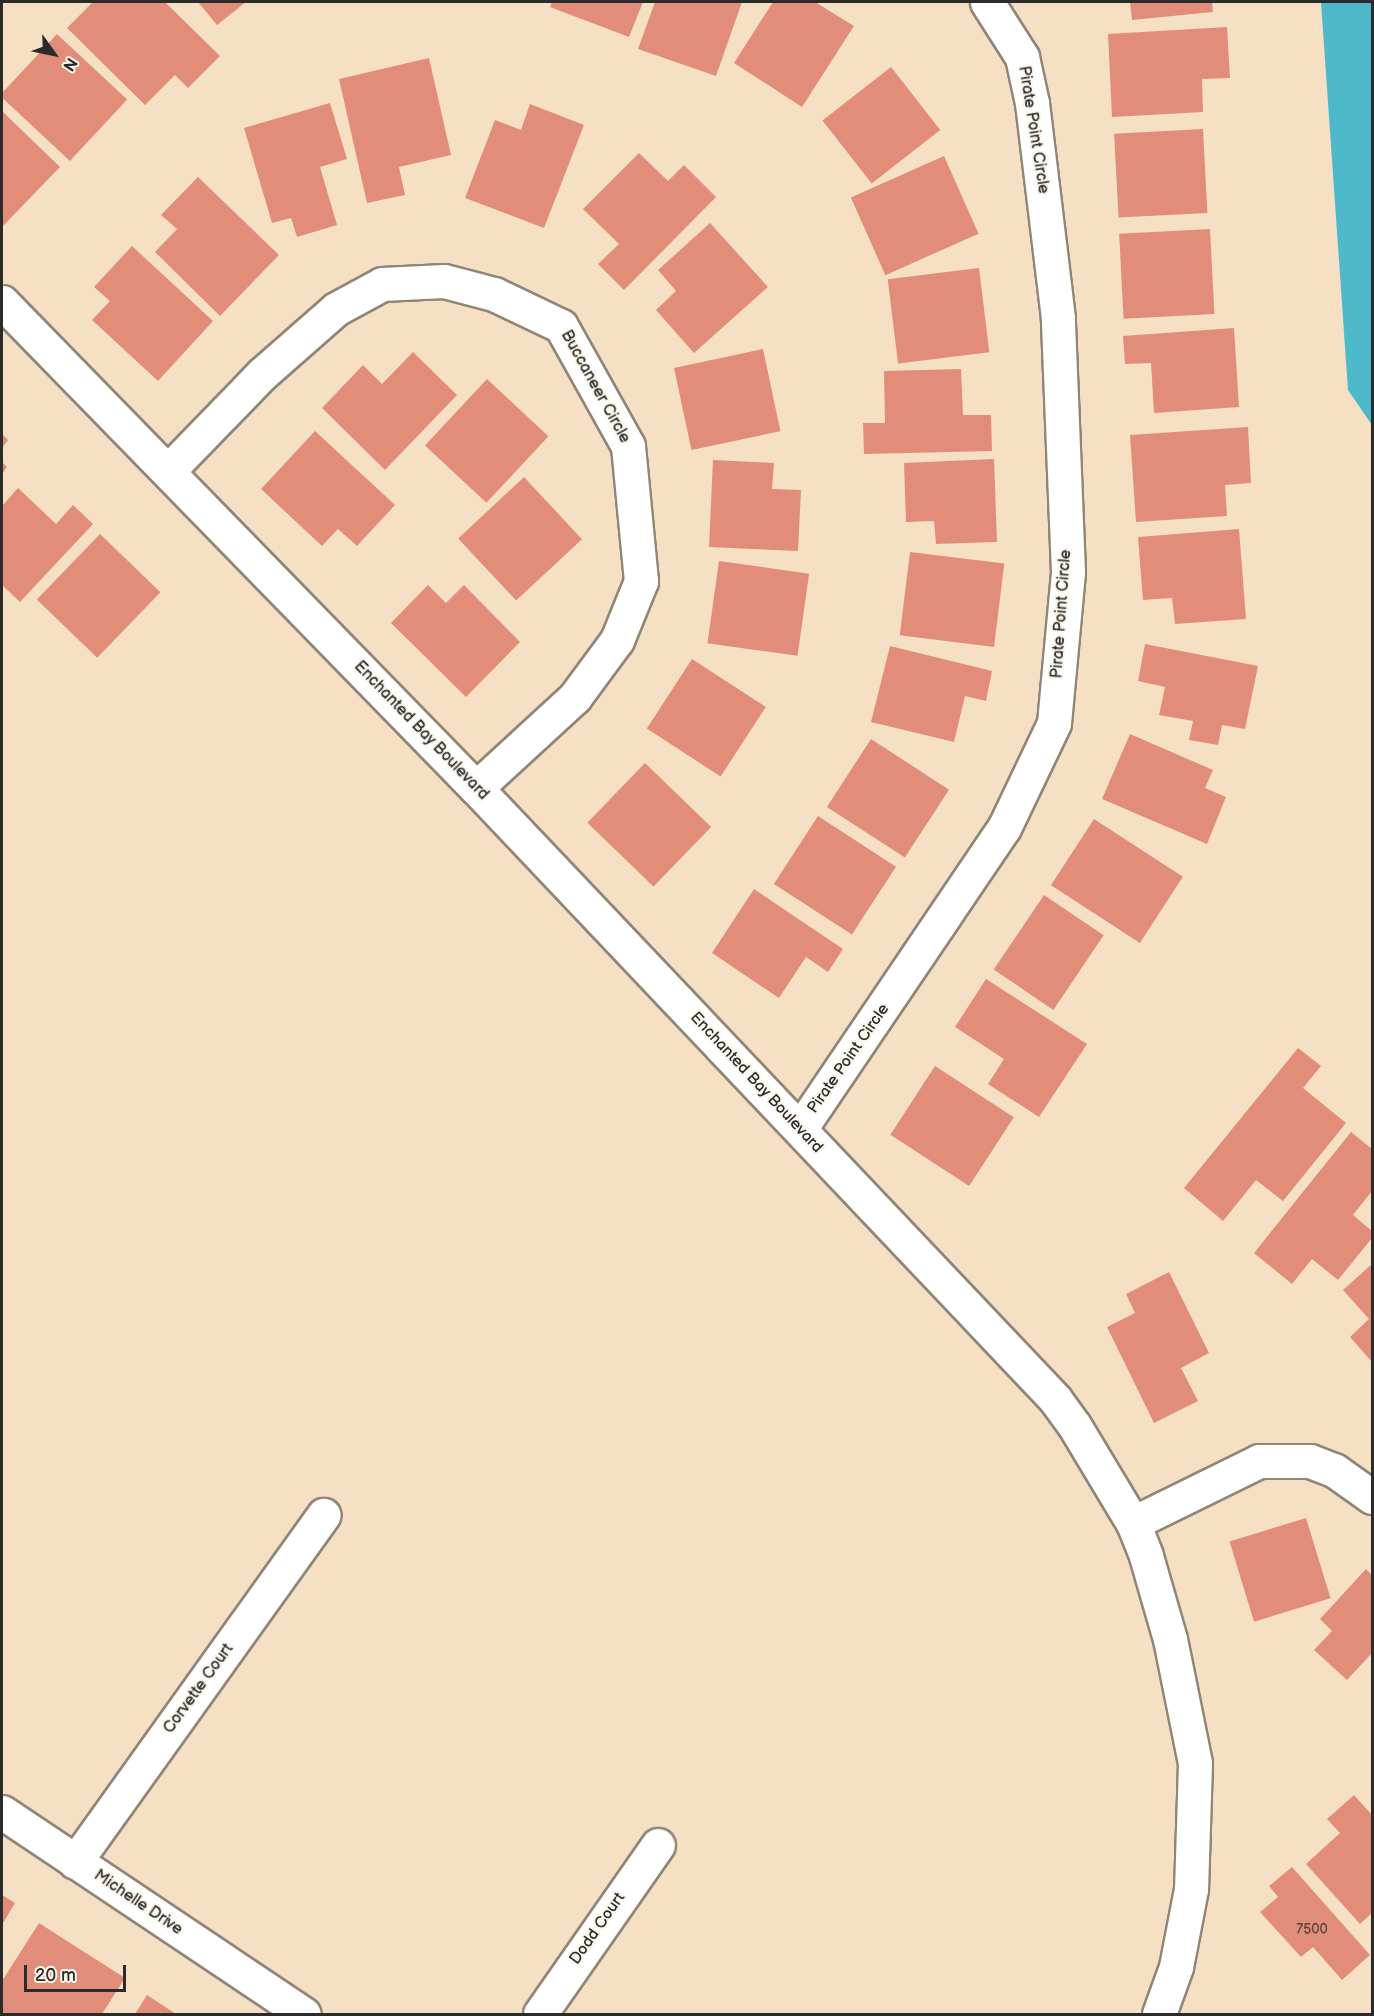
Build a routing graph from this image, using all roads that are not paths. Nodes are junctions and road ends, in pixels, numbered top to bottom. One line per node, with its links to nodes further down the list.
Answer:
1 (987, 2): 5 (street, Pirate Point Circle)
2 (2, 302): 3 (street, Enchanted Bay Boulevard)
3 (168, 471): 4 (street, Enchanted Bay Boulevard); 4 (street, Buccaneer Circle)
4 (476, 788): 5 (street, Enchanted Bay Boulevard)
5 (800, 1129): 8 (street, Enchanted Bay Boulevard)
6 (1372, 1497): 8 (street)
7 (323, 1515): 11 (street, Corvette Court)
8 (1133, 1523): 14 (street, Enchanted Bay Boulevard)
9 (2, 1812): 11 (street, Michelle Drive)
10 (658, 1845): 13 (street, Dodd Court)
11 (75, 1862): 12 (street, Michelle Drive)
12 (304, 2014)
13 (540, 2014)
14 (1159, 2014)

